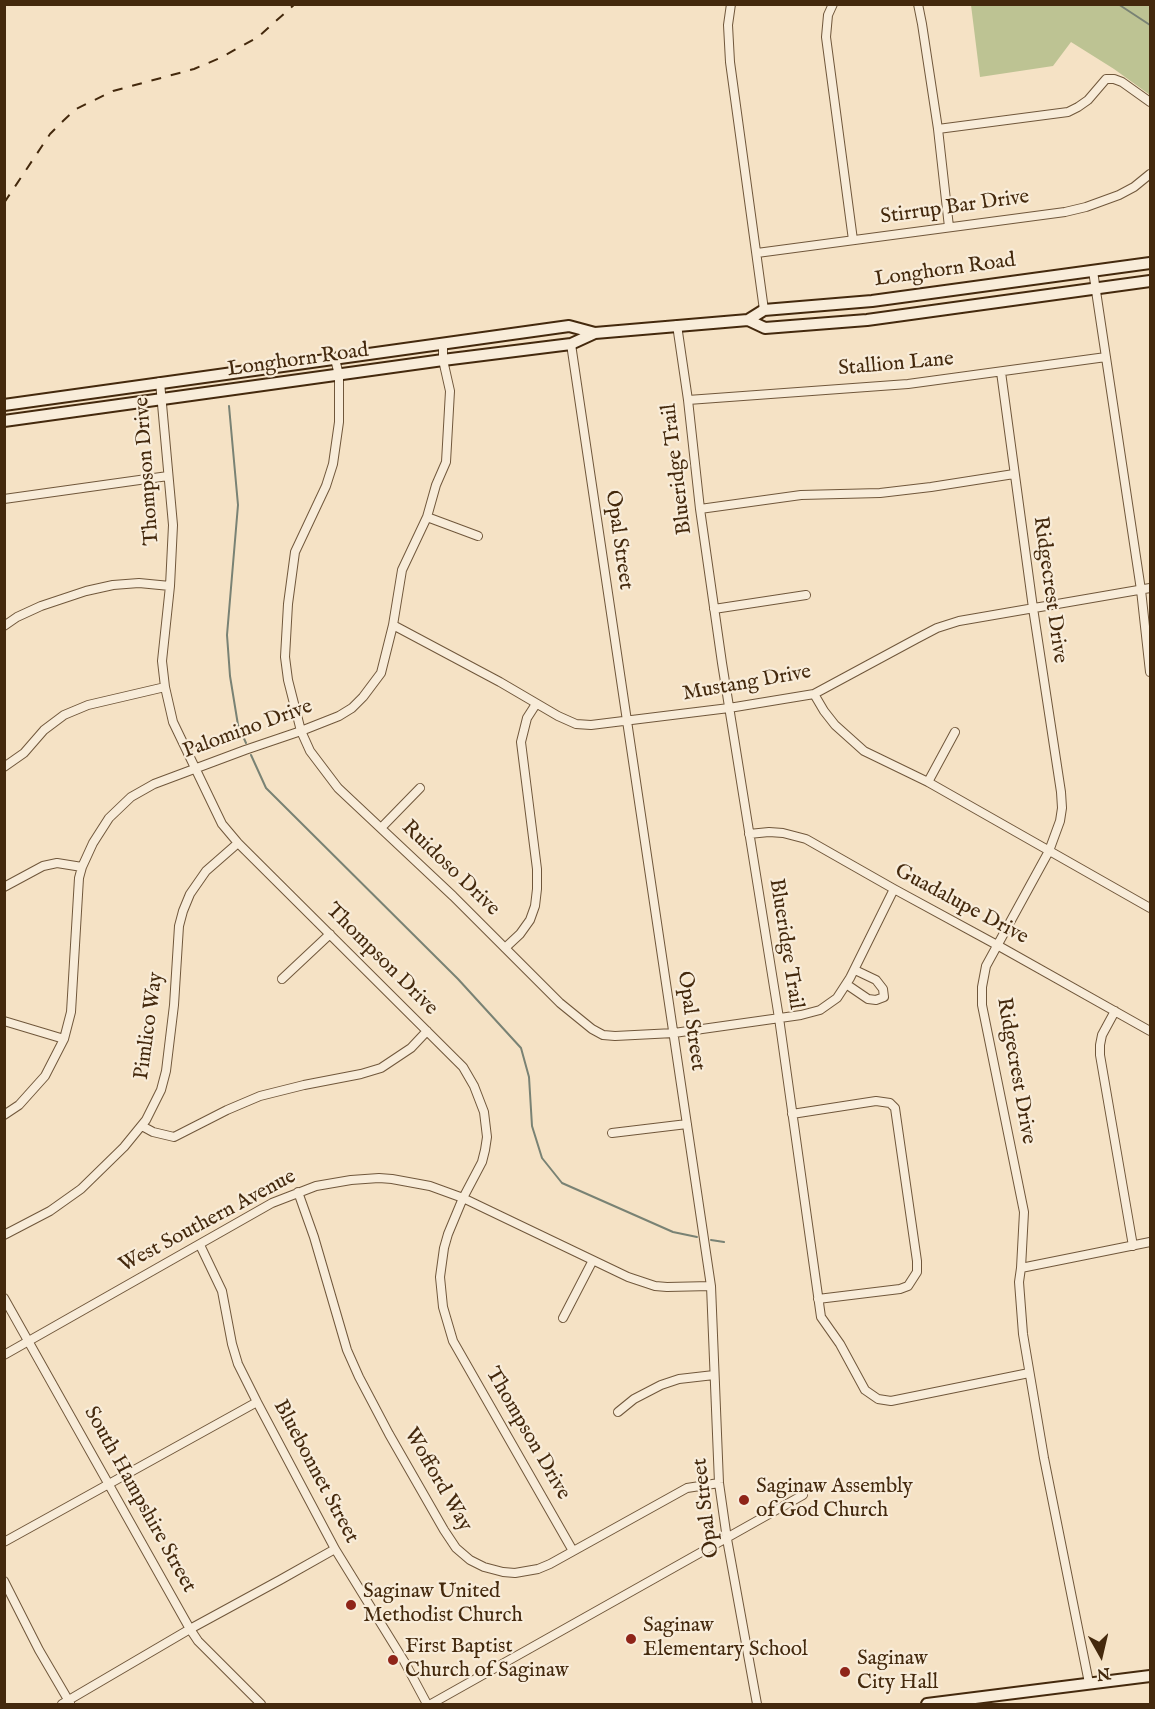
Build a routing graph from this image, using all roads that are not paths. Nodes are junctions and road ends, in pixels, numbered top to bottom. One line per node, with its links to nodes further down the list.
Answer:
1 (731, 4): 9 (street)
2 (833, 4): 8 (street)
3 (918, 4): 5 (street)
4 (1150, 102): 5 (street)
5 (938, 129): 7 (street)
6 (1150, 174): 7 (street, Stirrup Bar Drive)
7 (949, 227): 8 (street, Stirrup Bar Drive)
8 (853, 240): 9 (street, Stirrup Bar Drive)
9 (757, 253): 14 (street)
10 (1150, 263): 11 (main road, Longhorn Road)
11 (1093, 271): 13 (street); 14 (main road, Longhorn Road)
12 (1150, 281): 13 (main road, Longhorn Road)
13 (1096, 289): 15 (main road, Longhorn Road); 20 (street)
14 (764, 310): 15 (main road, Longhorn Road)
15 (748, 320): 16 (main road, Longhorn Road)
16 (677, 325): 17 (main road, Longhorn Road); 27 (street, Blueridge Trail)
17 (595, 333): 18 (main road, Longhorn Road); 19 (main road, Longhorn Road)
18 (443, 344): 21 (main road, Longhorn Road); 22 (street, Palomino Drive)
19 (571, 344): 22 (main road, Longhorn Road); 49 (street, Opal Street)
20 (1106, 357): 23 (street, Stallion Lane); 38 (street)
21 (335, 359): 24 (street, Ruidoso Drive); 25 (main road, Longhorn Road)
22 (443, 360): 24 (main road, Longhorn Road); 34 (street, Palomino Drive)
23 (1001, 372): 27 (street, Stallion Lane); 30 (street, Ridgecrest Drive)
24 (339, 375): 26 (main road, Longhorn Road); 50 (street, Ruidoso Drive)
25 (160, 382): 26 (street, Thompson Drive); 28 (main road, Longhorn Road)
26 (162, 399): 29 (main road, Longhorn Road); 31 (street, Thompson Drive)
27 (688, 400): 33 (street, Blueridge Trail)
28 (4, 405)
29 (4, 421)
30 (1014, 474): 33 (street); 40 (street, Ridgecrest Drive)
31 (168, 476): 32 (street); 36 (street, Thompson Drive)
32 (4, 499)
33 (700, 509): 41 (street, Blueridge Trail)
34 (427, 518): 35 (street); 42 (street, Palomino Drive)
35 (478, 536)
36 (170, 586): 43 (street); 45 (street, Thompson Drive)
37 (1150, 588): 38 (street, Mustang Drive)
38 (1140, 590): 40 (street, Mustang Drive); 44 (street)
39 (806, 595): 41 (street)
40 (1033, 608): 46 (street, Mustang Drive); 59 (street, Ridgecrest Drive)
41 (714, 609): 48 (street, Blueridge Trail)
42 (393, 625): 47 (street, Mustang Drive); 50 (street, Palomino Drive)
43 (4, 626)
44 (1150, 672)
45 (165, 687): 52 (street); 53 (street, Thompson Drive)
46 (814, 694): 48 (street, Mustang Drive); 54 (street)
47 (536, 704): 49 (street, Mustang Drive); 66 (street)
48 (729, 708): 49 (street, Mustang Drive); 57 (street, Blueridge Trail)
49 (627, 721): 75 (street, Opal Street)
50 (301, 732): 53 (street, Palomino Drive); 56 (street, Ruidoso Drive)
51 (955, 732): 54 (street)
52 (4, 767)
53 (195, 768): 58 (street, Thompson Drive); 60 (street, Palomino Drive)
54 (928, 782): 59 (street)
55 (420, 788): 56 (street)
56 (381, 828): 66 (street, Ruidoso Drive)
57 (749, 834): 62 (street, Guadalupe Drive); 71 (street, Blueridge Trail)
58 (238, 843): 64 (street, Thompson Drive); 80 (street, Pimlico Way)
59 (1048, 851): 63 (street); 65 (street, Ridgecrest Drive)
60 (82, 867): 61 (street); 76 (street, Palomino Drive)
61 (4, 887)
62 (894, 889): 65 (street, Guadalupe Drive); 67 (street, Ruidoso Drive)
63 (1150, 908)
64 (330, 934): 68 (street); 73 (street, Thompson Drive)
65 (997, 945): 70 (street, Guadalupe Drive); 89 (street, Ridgecrest Drive)
66 (505, 948): 75 (street, Ruidoso Drive)
67 (855, 970): 69 (street, Ruidoso Drive); 69 (street)
68 (282, 980)
69 (846, 984): 71 (street, Ruidoso Drive)
70 (1115, 1011): 74 (street, Guadalupe Drive); 87 (street)
71 (779, 1018): 75 (street, Ruidoso Drive); 77 (street, Blueridge Trail)
72 (4, 1020): 76 (street)
73 (427, 1031): 80 (street); 83 (street, Thompson Drive)
74 (1150, 1031)
75 (674, 1033): 79 (street, Opal Street)
76 (64, 1040): 78 (street, Palomino Drive)
77 (792, 1114): 92 (street, Blueridge Trail); 92 (street)
78 (4, 1115)
79 (687, 1124): 81 (street); 90 (street, Opal Street)
80 (142, 1126): 84 (street, Pimlico Way)
81 (612, 1133)
82 (298, 1192): 83 (street, West Southern Avenue); 86 (street, West Southern Avenue); 106 (street, Wofford Way)
83 (463, 1198): 88 (street, West Southern Avenue); 106 (street, Thompson Drive)
84 (4, 1235)
85 (1150, 1242): 87 (street)
86 (200, 1245): 94 (street, West Southern Avenue); 98 (street, Bluebonnet Street)
87 (1133, 1246): 89 (street)
88 (592, 1262): 90 (street, West Southern Avenue); 93 (street)
89 (1021, 1268): 96 (street, Ridgecrest Drive)
90 (711, 1286): 97 (street, Opal Street)
91 (4, 1298): 94 (street, South Hampshire Street)
92 (818, 1299): 96 (street, Blueridge Trail)
93 (563, 1318)
94 (29, 1341): 95 (street, West Southern Avenue); 101 (street, South Hampshire Street)
95 (4, 1354)
96 (1029, 1373): 110 (street, Ridgecrest Drive)
97 (714, 1375): 99 (street); 100 (street, Opal Street)
98 (256, 1402): 101 (street); 105 (street, Bluebonnet Street)
99 (618, 1412)
100 (719, 1483): 103 (street, Opal Street); 106 (street, Wofford Way)
101 (110, 1484): 104 (street); 108 (street, South Hampshire Street)
102 (803, 1495): 103 (street)
103 (727, 1539): 113 (street); 114 (street, Opal Street)
104 (4, 1542)
105 (335, 1549): 108 (street); 113 (street, Bluebonnet Street)
106 (573, 1551)
107 (4, 1581): 111 (street)
108 (190, 1629): 111 (street); 112 (street, South Hampshire Street)
109 (1150, 1676): 110 (main road)
110 (1089, 1683): 115 (main road)
111 (67, 1703)
112 (261, 1704)
113 (429, 1704)
114 (757, 1704)
115 (927, 1704)

